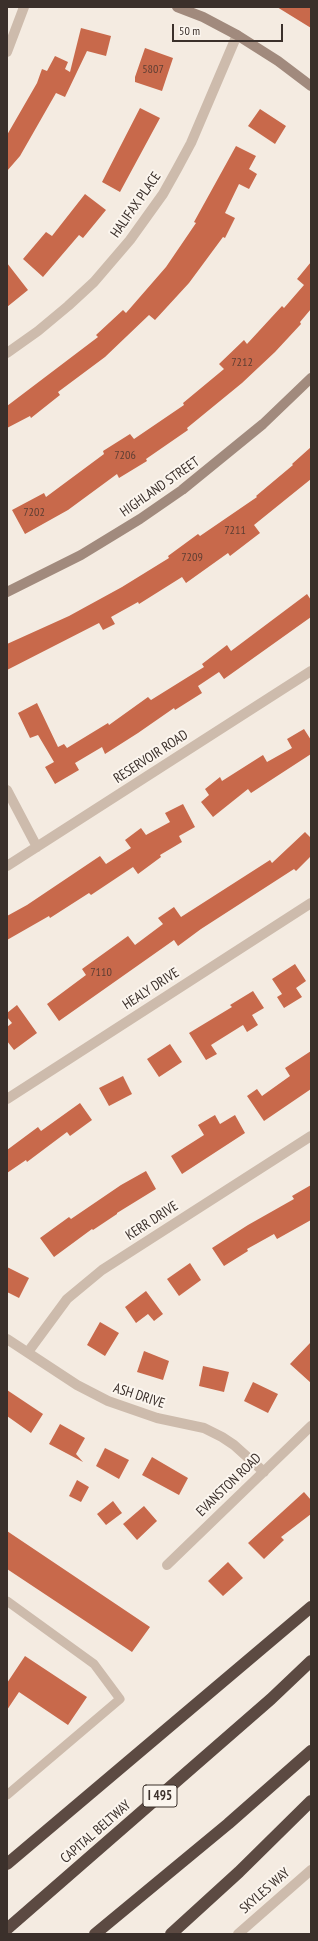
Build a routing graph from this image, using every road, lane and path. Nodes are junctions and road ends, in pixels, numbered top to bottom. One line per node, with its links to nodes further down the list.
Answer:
1 (24, 7): 4 (street)
2 (177, 7): 3 (street)
3 (237, 35): 5 (street); 6 (street, HALIFAX PLACE)
4 (7, 52)
5 (311, 86)
6 (7, 353)
7 (311, 378): 8 (street, HIGHLAND STREET)
8 (7, 592)
9 (311, 671): 11 (street, RESERVOIR ROAD)
10 (7, 790): 11 (street)
11 (37, 847): 12 (street, RESERVOIR ROAD)
12 (7, 866)
13 (311, 903): 14 (street, HEALY DRIVE)
14 (7, 1099)
15 (311, 1136): 17 (street, KERR DRIVE)
16 (7, 1338): 17 (street, ASH DRIVE)
17 (28, 1352): 19 (street, ASH DRIVE)
18 (311, 1426): 19 (street, EVANSTON ROAD)
19 (264, 1472): 20 (street, EVANSTON ROAD)
20 (167, 1564)
21 (7, 1601): 25 (lane)
22 (311, 1607): 27 (highway)
23 (311, 1661): 29 (highway, CAPITAL BELTWAY / I 495)
24 (311, 1751): 30 (highway)
25 (7, 1795)
26 (311, 1801): 31 (highway)
27 (7, 1864)
28 (311, 1870): 32 (street, SKYLES WAY)
29 (7, 1929)
30 (95, 1934)
31 (171, 1934)
32 (238, 1934)

